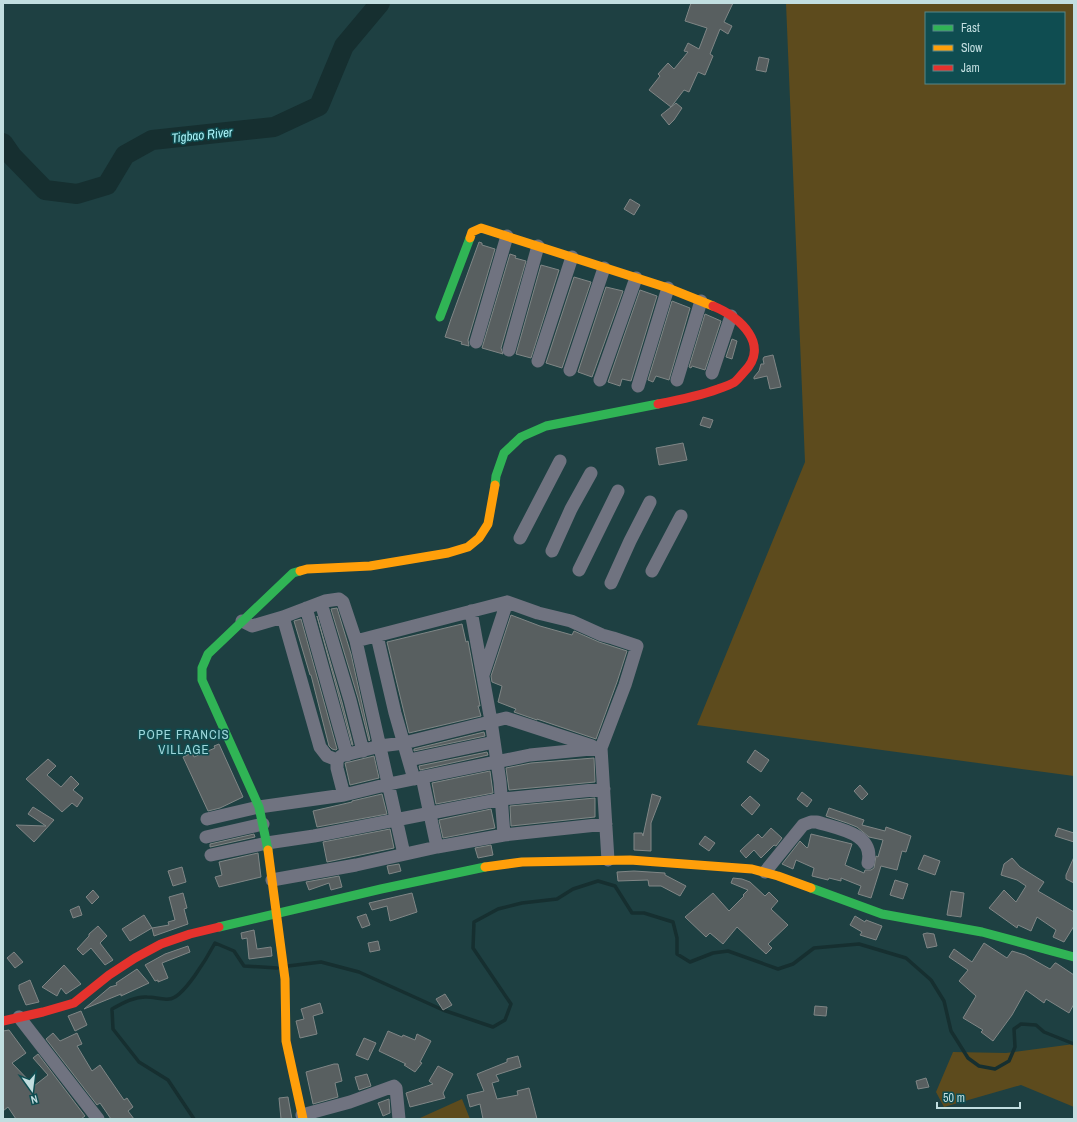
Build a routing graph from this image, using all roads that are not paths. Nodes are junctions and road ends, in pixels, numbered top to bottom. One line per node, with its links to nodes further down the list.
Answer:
1 (507, 236): 2 (street); 9 (street); 10 (street)
2 (538, 246): 3 (street); 11 (street)
3 (572, 257): 4 (street); 12 (street)
4 (604, 268): 5 (street); 13 (street)
5 (636, 278): 6 (street); 15 (street)
6 (668, 288): 7 (street); 17 (street)
7 (701, 301): 8 (street); 16 (street)
8 (731, 316): 14 (street); 33 (street)
9 (440, 317)
10 (476, 342)
11 (509, 350)
12 (538, 361)
13 (570, 370)
14 (712, 373)
15 (600, 380)
16 (677, 380)
17 (638, 386)
18 (560, 461): 23 (street)
19 (591, 473): 24 (street)
20 (618, 491): 25 (street)
21 (650, 502): 27 (street)
22 (681, 516): 26 (street)
23 (520, 538)
24 (552, 551)
25 (579, 570)
26 (652, 571)
27 (611, 583)
28 (507, 602): 31 (street); 36 (street); 41 (street)
29 (321, 603): 30 (street); 35 (street); 42 (street)
30 (306, 608): 32 (street); 43 (street)
31 (471, 611): 34 (street); 36 (street)
32 (283, 617): 33 (street); 43 (street)
33 (242, 621): 51 (street)
34 (376, 636): 35 (street); 38 (street)
35 (356, 641): 40 (street)
36 (482, 678): 37 (street)
37 (491, 721): 38 (street); 39 (street); 41 (street)
38 (404, 742): 40 (street); 44 (street)
39 (494, 742): 44 (street); 45 (street)
40 (380, 746): 42 (street); 47 (street)
41 (599, 748): 45 (street); 48 (street)
42 (363, 751): 43 (street)
43 (342, 757): 49 (street)
44 (409, 760): 46 (street)
45 (497, 761): 46 (street); 50 (street)
46 (418, 778): 47 (street); 52 (street)
47 (388, 784): 49 (street); 54 (street)
48 (604, 789): 50 (street); 56 (street)
49 (344, 795): 51 (street)
50 (502, 799): 52 (street); 57 (street)
51 (259, 807): 53 (street); 55 (street)
52 (429, 812): 54 (street); 60 (street)
53 (207, 819)
54 (396, 820): 59 (street); 61 (street)
55 (263, 824): 58 (street); 59 (street)
56 (606, 824): 57 (street); 63 (street)
57 (504, 835): 60 (street)
58 (206, 837)
59 (267, 843): 62 (street); 66 (street)
60 (437, 847): 61 (street)
61 (404, 854): 66 (street)
62 (211, 855)
63 (608, 860): 65 (street); 67 (street)
64 (868, 863): 65 (street)
65 (765, 872): 68 (street)
66 (272, 880): 67 (street)
67 (277, 914): 69 (street); 71 (street)
68 (1074, 957)
69 (19, 1017): 70 (street); 72 (street)
70 (3, 1021)
71 (303, 1117): 73 (street)
72 (98, 1119)
73 (399, 1119)

